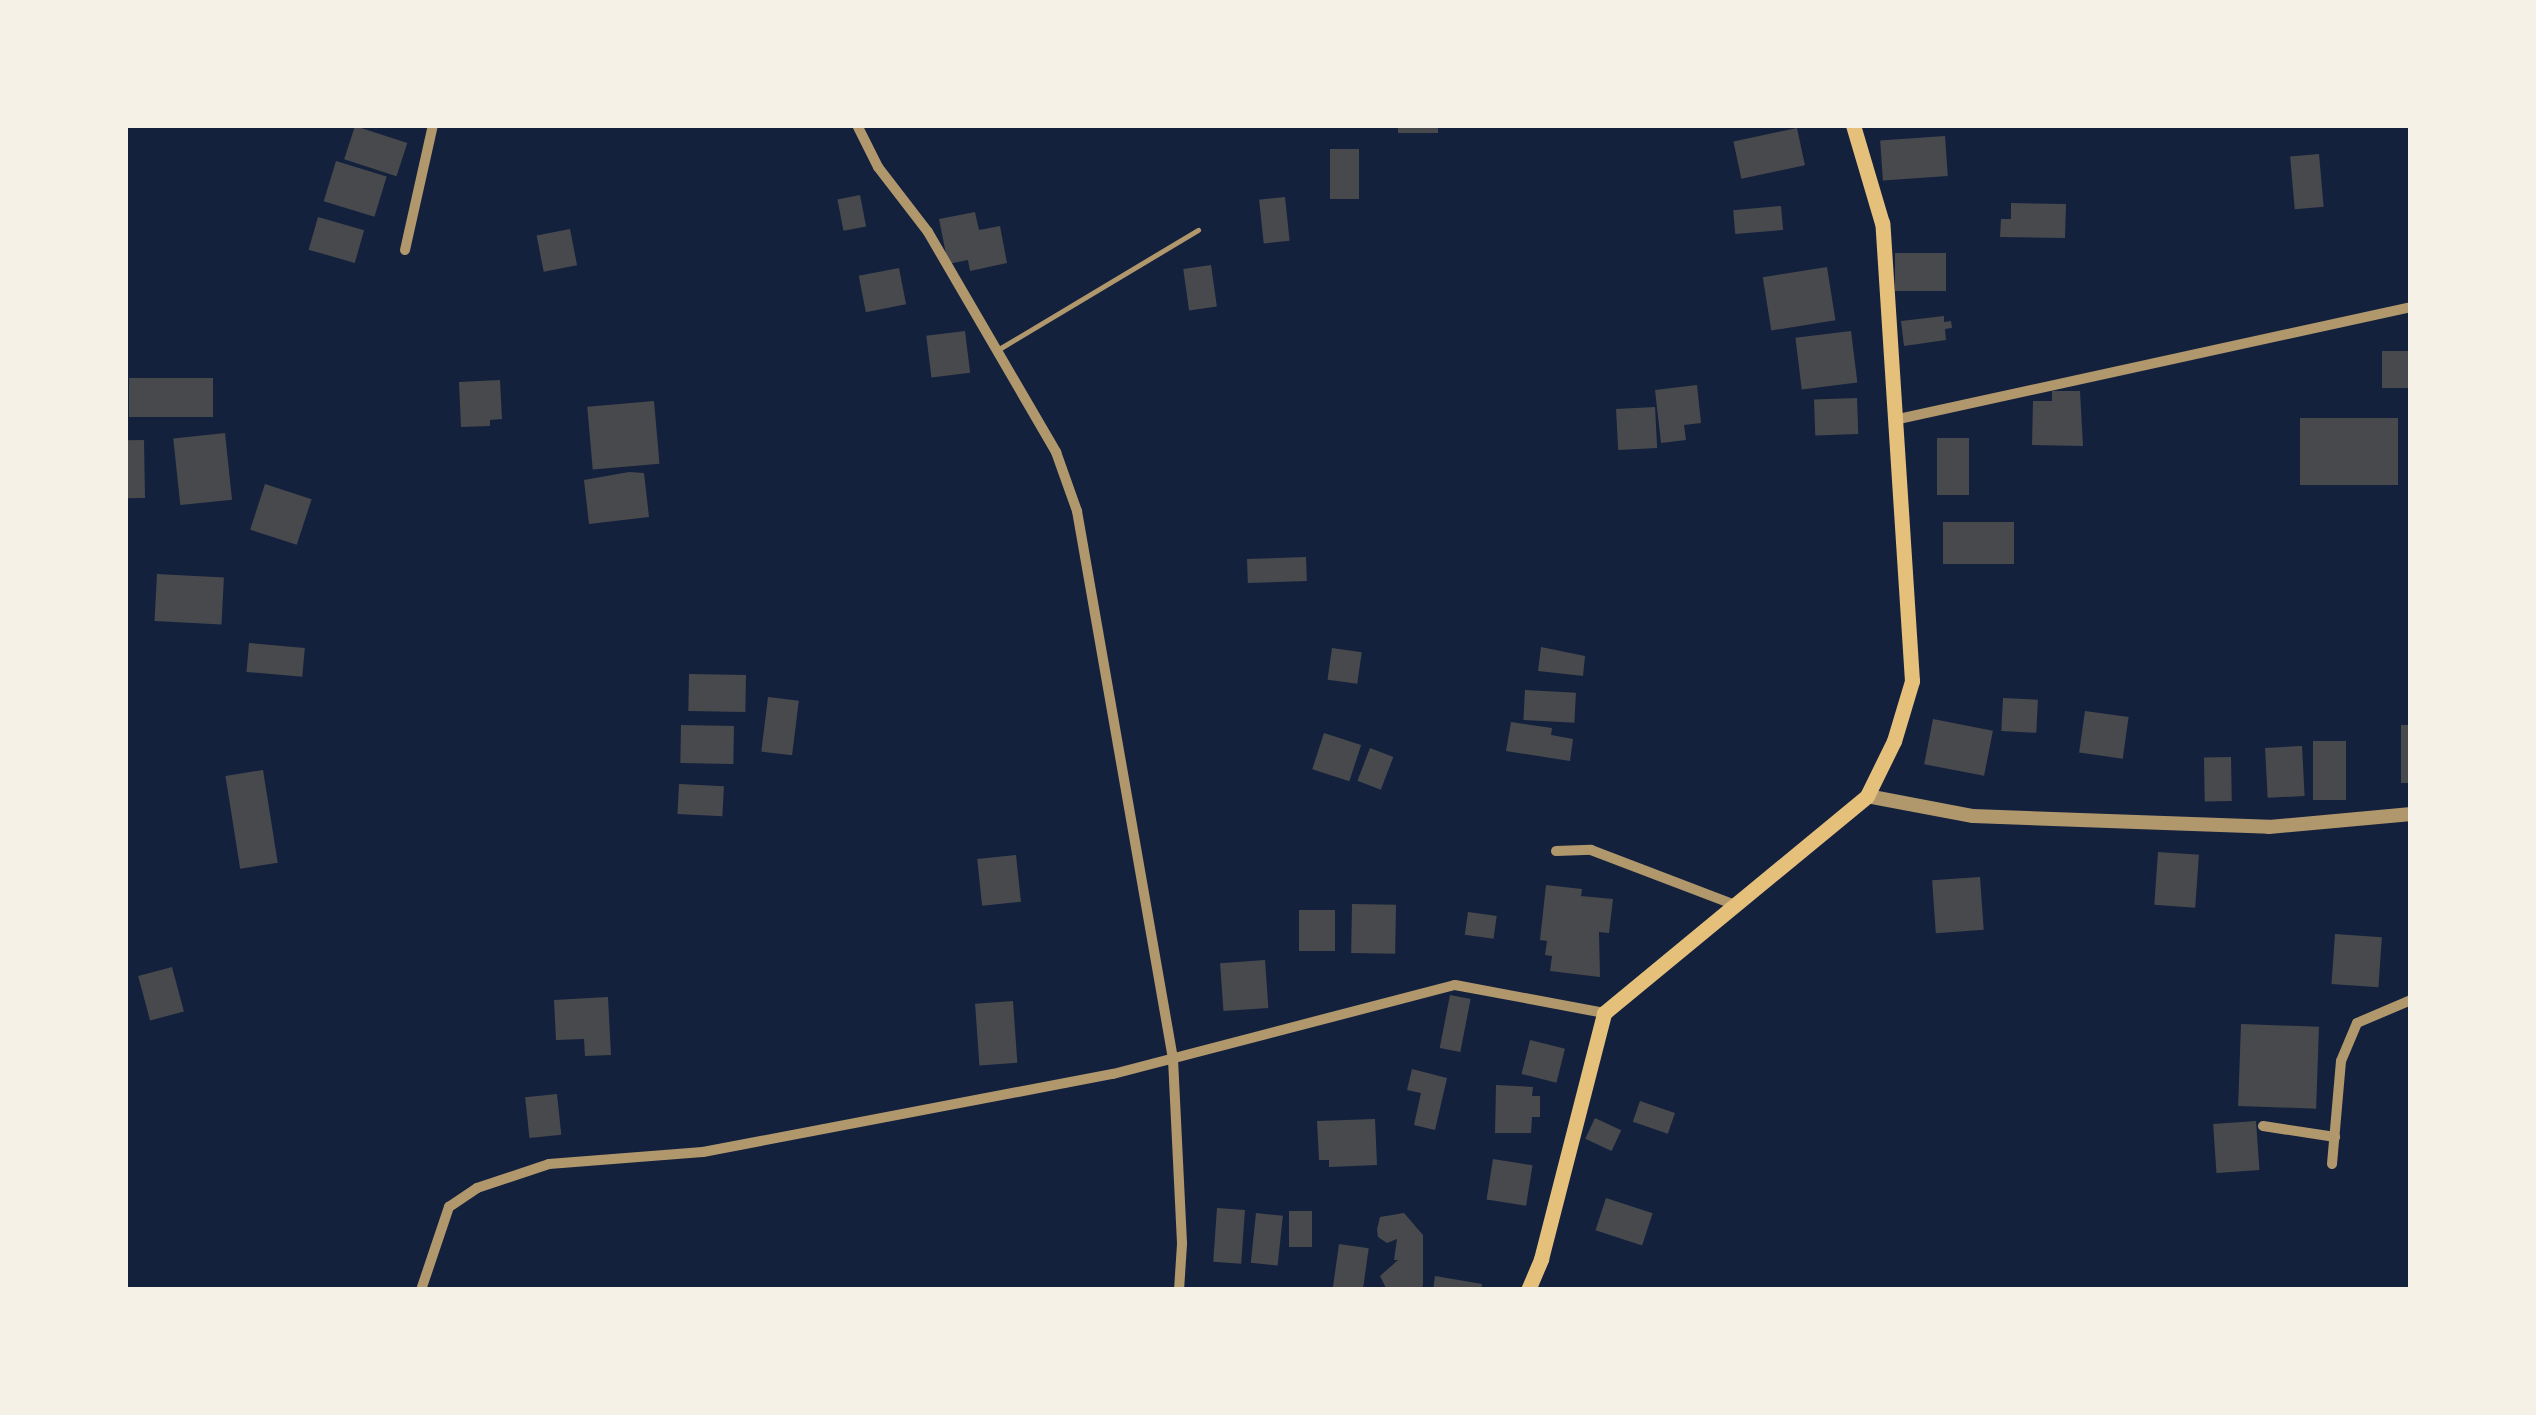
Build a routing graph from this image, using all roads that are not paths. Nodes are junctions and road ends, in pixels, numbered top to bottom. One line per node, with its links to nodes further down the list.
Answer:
1 (433, 125): 5 (street)
2 (857, 125): 7 (street)
3 (1853, 125): 8 (main road)
4 (1198, 230): 7 (lane)
5 (405, 250)
6 (2411, 308): 8 (street)
7 (997, 351): 15 (street)
8 (1894, 420): 9 (main road)
9 (1867, 796): 10 (street); 12 (main road)
10 (2411, 814)
11 (1556, 850): 12 (street)
12 (1736, 905): 14 (main road)
13 (2411, 1000): 17 (street)
14 (1604, 1013): 15 (street); 21 (main road)
15 (1172, 1058): 19 (street); 20 (street)
16 (2263, 1126): 17 (street)
17 (2335, 1136): 18 (street)
18 (2332, 1164)
19 (420, 1290)
20 (1179, 1290)
21 (1528, 1290)

